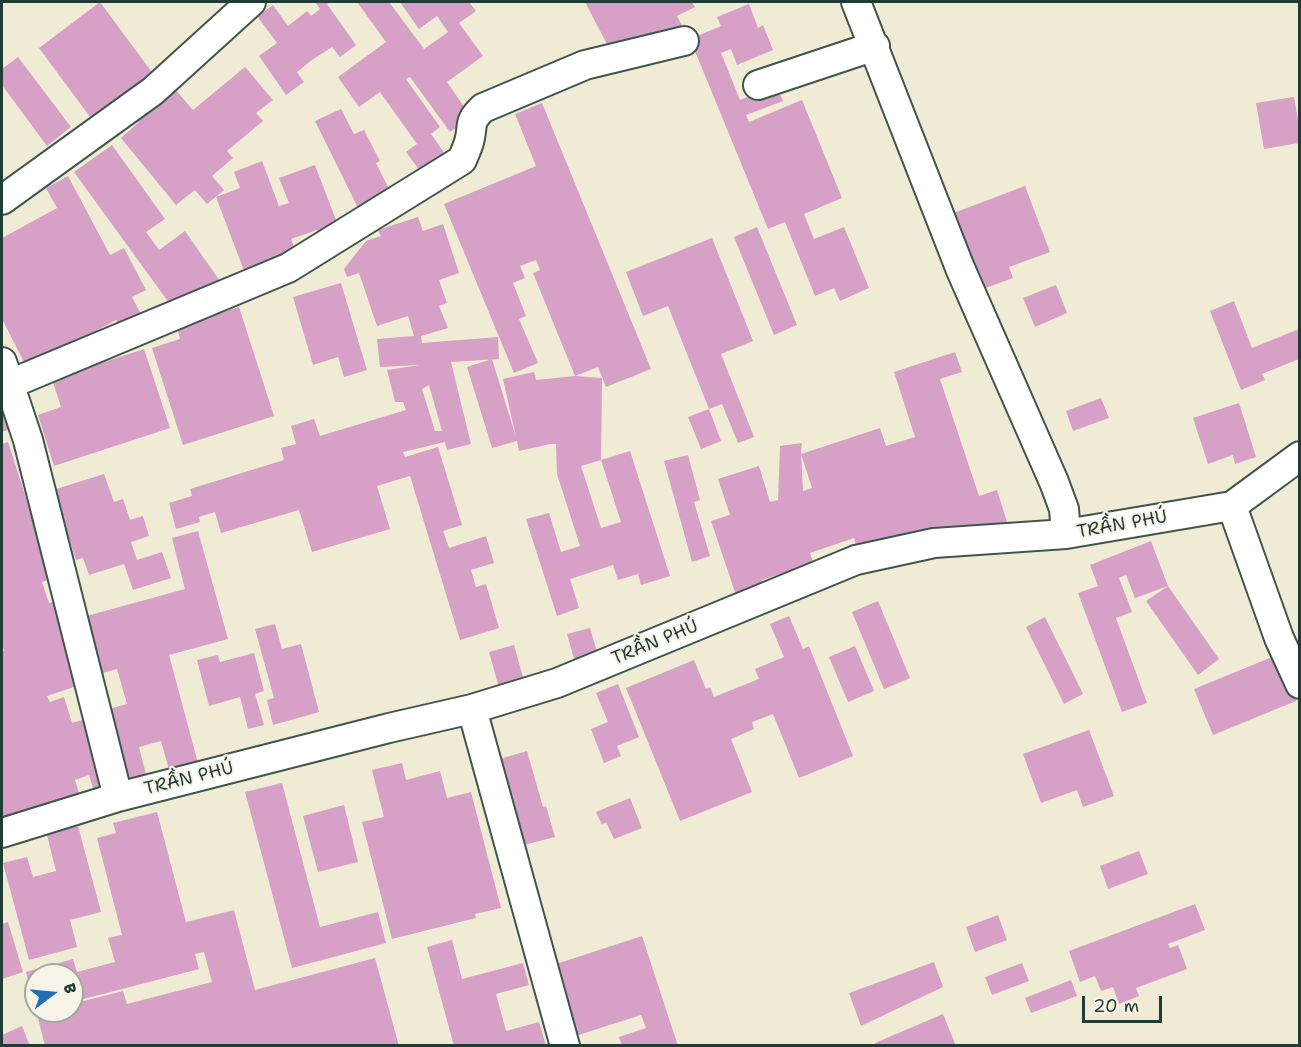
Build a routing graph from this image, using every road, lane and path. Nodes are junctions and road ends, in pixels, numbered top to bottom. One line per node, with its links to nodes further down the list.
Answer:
1 (251, 2): 6 (street)
2 (856, 2): 4 (street)
3 (684, 41): 7 (street)
4 (874, 46): 5 (street); 10 (street)
5 (758, 85)
6 (2, 200)
7 (6, 373): 13 (street)
8 (1299, 456): 9 (street, TRẦN PHÚ)
9 (1232, 506): 10 (street, TRẦN PHÚ); 11 (street)
10 (1066, 534): 12 (street, TRẦN PHÚ)
11 (1299, 684)
12 (472, 709): 13 (street, TRẦN PHÚ); 15 (street)
13 (118, 797): 14 (street, TRẦN PHÚ)
14 (2, 833)
15 (565, 1046)

